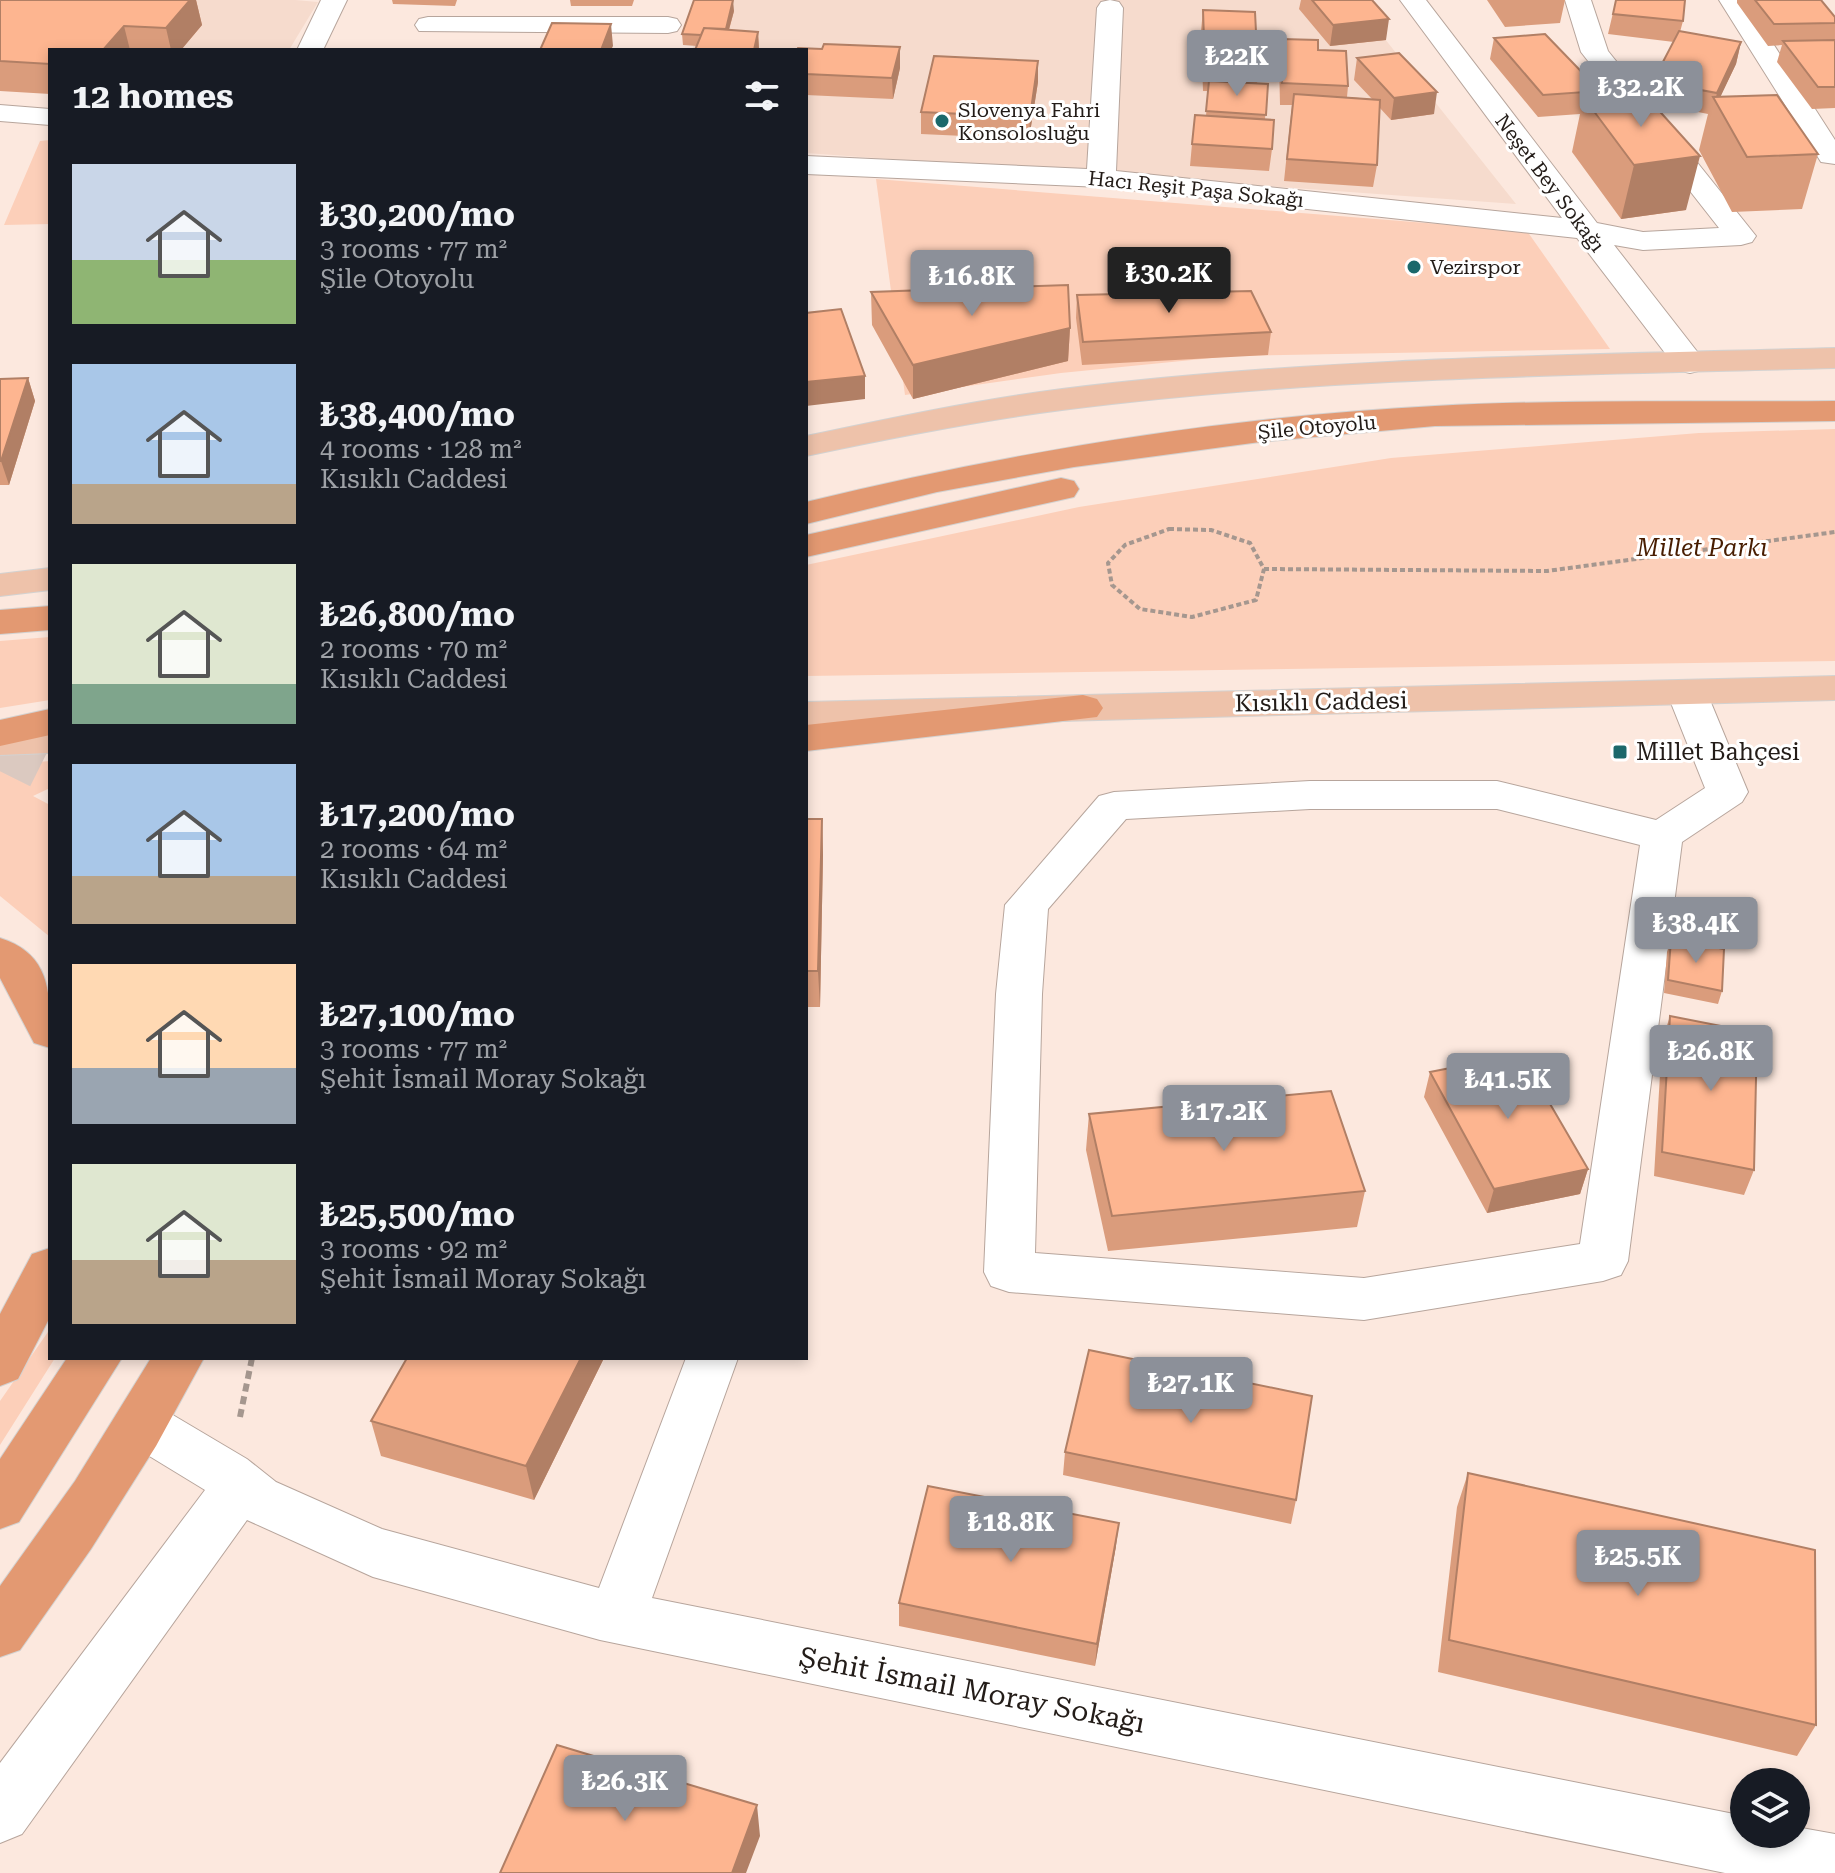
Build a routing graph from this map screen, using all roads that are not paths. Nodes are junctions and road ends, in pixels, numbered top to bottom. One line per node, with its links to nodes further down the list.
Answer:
1 (334, 0): 9 (street)
2 (680, 0): 8 (street)
3 (1413, 0): 16 (street, Neşet Bey Sokağı)
4 (1578, 0): 16 (street, Hacı Reşit Paşa Sokağı)
5 (1732, 0): 13 (street)
6 (1110, 8): 15 (street)
7 (428, 25): 8 (street)
8 (668, 25): 10 (street)
9 (311, 48)
10 (657, 48)
11 (0, 113): 12 (street)
12 (48, 117)
13 (1831, 156)
14 (808, 165): 15 (street, Hacı Reşit Paşa Sokağı)
15 (1101, 178): 16 (street, Hacı Reşit Paşa Sokağı)
16 (1586, 230): 18 (street, Neşet Bey Sokağı)
17 (1835, 358): 18 (main road)
18 (1690, 363): 22 (main road)
19 (1835, 387): 23 (highway, Şile Otoyolu)
20 (1835, 411): 21 (highway, Şile Otoyolu)
21 (1615, 416): 24 (highway, Şile Otoyolu); 25 (highway)
22 (808, 446)
23 (808, 482)
24 (808, 513)
25 (808, 546)
26 (48, 579): 27 (main road)
27 (0, 585)
28 (48, 618): 29 (highway)
29 (0, 622)
30 (1835, 688): 31 (main road, Kısıklı Caddesi)
31 (1687, 693): 32 (main road, Kısıklı Caddesi); 39 (street)
32 (1083, 708): 33 (main road, Kısıklı Caddesi); 36 (highway)
33 (808, 715)
34 (48, 722): 35 (highway)
35 (0, 733)
36 (808, 738)
37 (48, 740): 38 (main road)
38 (0, 742)
39 (1662, 836): 39 (street)
40 (0, 954): 41 (highway)
41 (48, 1027)
42 (48, 1272): 46 (highway)
43 (95, 1360): 49 (highway)
44 (177, 1360): 47 (highway)
45 (711, 1360): 50 (street)
46 (0, 1364)
47 (142, 1424): 48 (street, Şehit İsmail Moray Sokağı); 51 (highway)
48 (240, 1486): 50 (street, Şehit İsmail Moray Sokağı); 52 (street)
49 (0, 1505)
50 (617, 1617): 53 (street, Şehit İsmail Moray Sokağı)
51 (0, 1631)
52 (0, 1813)
53 (1835, 1865)

